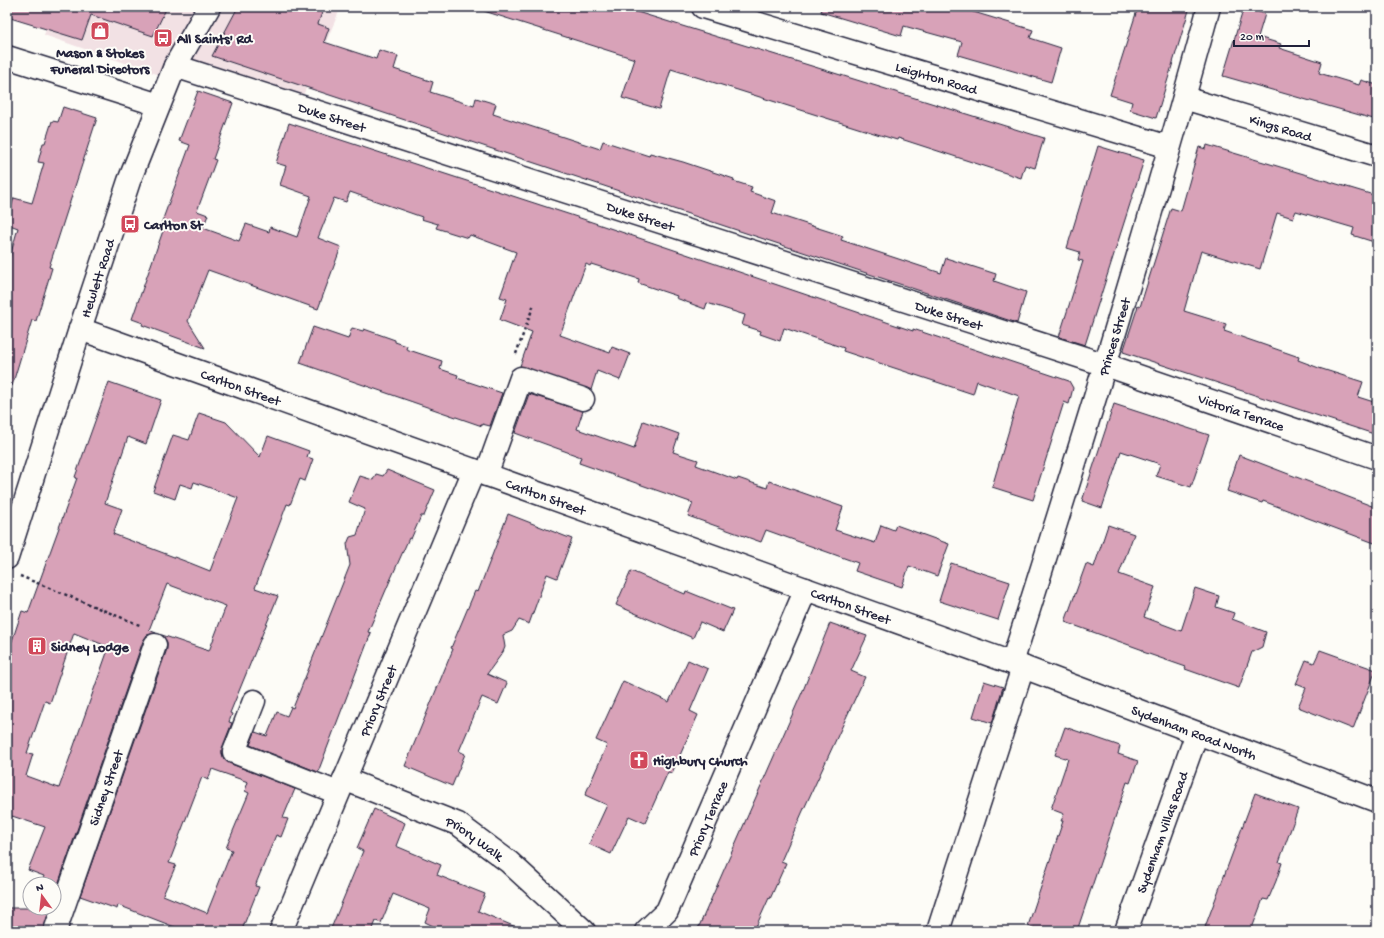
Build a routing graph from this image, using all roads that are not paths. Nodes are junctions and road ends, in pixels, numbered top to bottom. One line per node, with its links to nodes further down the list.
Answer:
1 (209, 7): 5 (street, Hewlett Road)
2 (703, 7): 8 (street, Leighton Road)
3 (1209, 7): 6 (street, Princes Street)
4 (7, 57): 7 (street)
5 (175, 66): 7 (street, Hewlett Road); 11 (street, Duke Street)
6 (1184, 98): 8 (street, Princes Street); 9 (street, Kings Road)
7 (159, 105): 10 (street, Hewlett Road)
8 (1170, 147): 11 (street, Princes Street)
9 (1377, 156)
10 (80, 329): 14 (street, Carlton Street); 15 (street, Hewlett Road)
11 (1106, 365): 13 (street, Victoria Terrace); 19 (street, Princes Street)
12 (583, 399): 14 (street, Priory Street)
13 (1377, 458)
14 (480, 472): 17 (street, Carlton Street); 22 (street, Priory Street)
15 (14, 510): 16 (street, Hewlett Road)
16 (11, 566)
17 (806, 589): 19 (street, Carlton Street); 27 (street, Priory Terrace)
18 (155, 645): 24 (street, Sidney Street)
19 (1018, 665): 21 (street, Sydenham Road North); 28 (street, Princes Street)
20 (254, 701): 22 (street, Priory Walk)
21 (1197, 733): 23 (street, Sydenham Road North); 29 (street, Sydenham Villas Road)
22 (341, 786): 25 (street, Priory Street); 26 (street, Priory Walk)
23 (1377, 801)
24 (55, 931)
25 (281, 931)
26 (584, 931)
27 (646, 931)
28 (938, 931)
29 (1126, 931)

